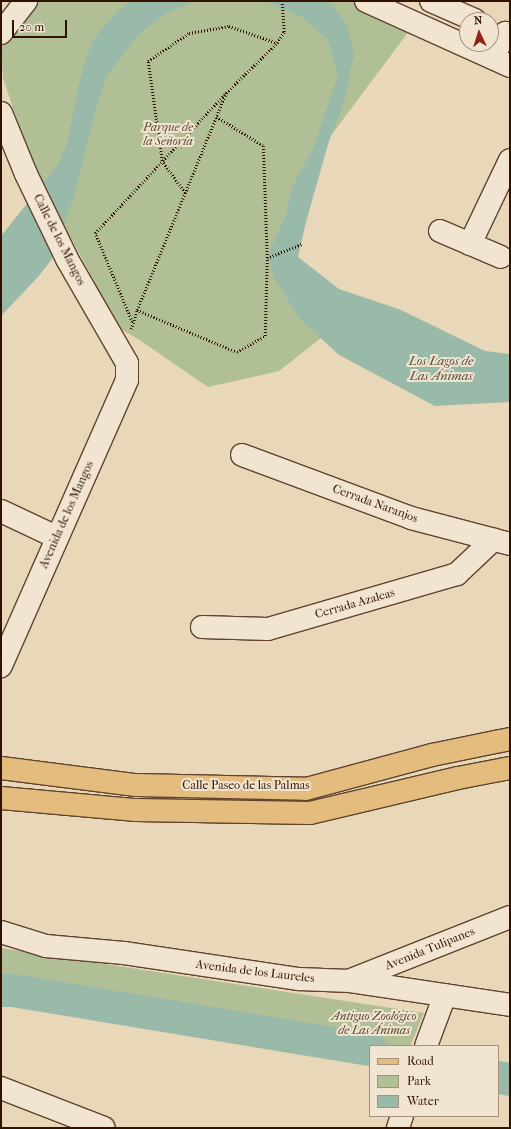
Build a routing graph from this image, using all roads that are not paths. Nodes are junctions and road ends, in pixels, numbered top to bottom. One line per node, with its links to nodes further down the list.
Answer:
1 (26, 1): 6 (street)
2 (366, 1): 7 (street)
3 (431, 1): 4 (street)
4 (459, 13)
5 (502, 32): 7 (street)
6 (1, 33)
7 (501, 62)
8 (1, 113): 13 (street, Calle de los Mangos)
9 (510, 160): 11 (street)
10 (440, 231): 11 (street)
11 (470, 244): 12 (street)
12 (501, 257)
13 (127, 363): 16 (street, Avenida de los Mangos)
14 (242, 455): 17 (street, Cerrada Naranjos)
15 (1, 512): 16 (street)
16 (56, 537): 19 (street, Avenida de los Mangos)
17 (502, 542): 18 (street, Cerrada Azaleas)
18 (202, 627)
19 (1, 666)
20 (510, 739): 21 (main road, Calle Paseo de las Palmas)
21 (1, 768)
22 (510, 768): 23 (main road, Calle Paseo de las Palmas)
23 (1, 798)
24 (510, 917): 26 (street, Avenida Tulipanes)
25 (1, 932): 26 (street, Avenida de los Laureles)
26 (350, 981): 27 (street, Avenida de los Laureles)
27 (445, 995): 28 (street, Avenida de los Laureles); 29 (street)
28 (510, 1005)
29 (426, 1045)
30 (1, 1088): 32 (street)
31 (402, 1117): 33 (street)
32 (92, 1126)
33 (398, 1128)

